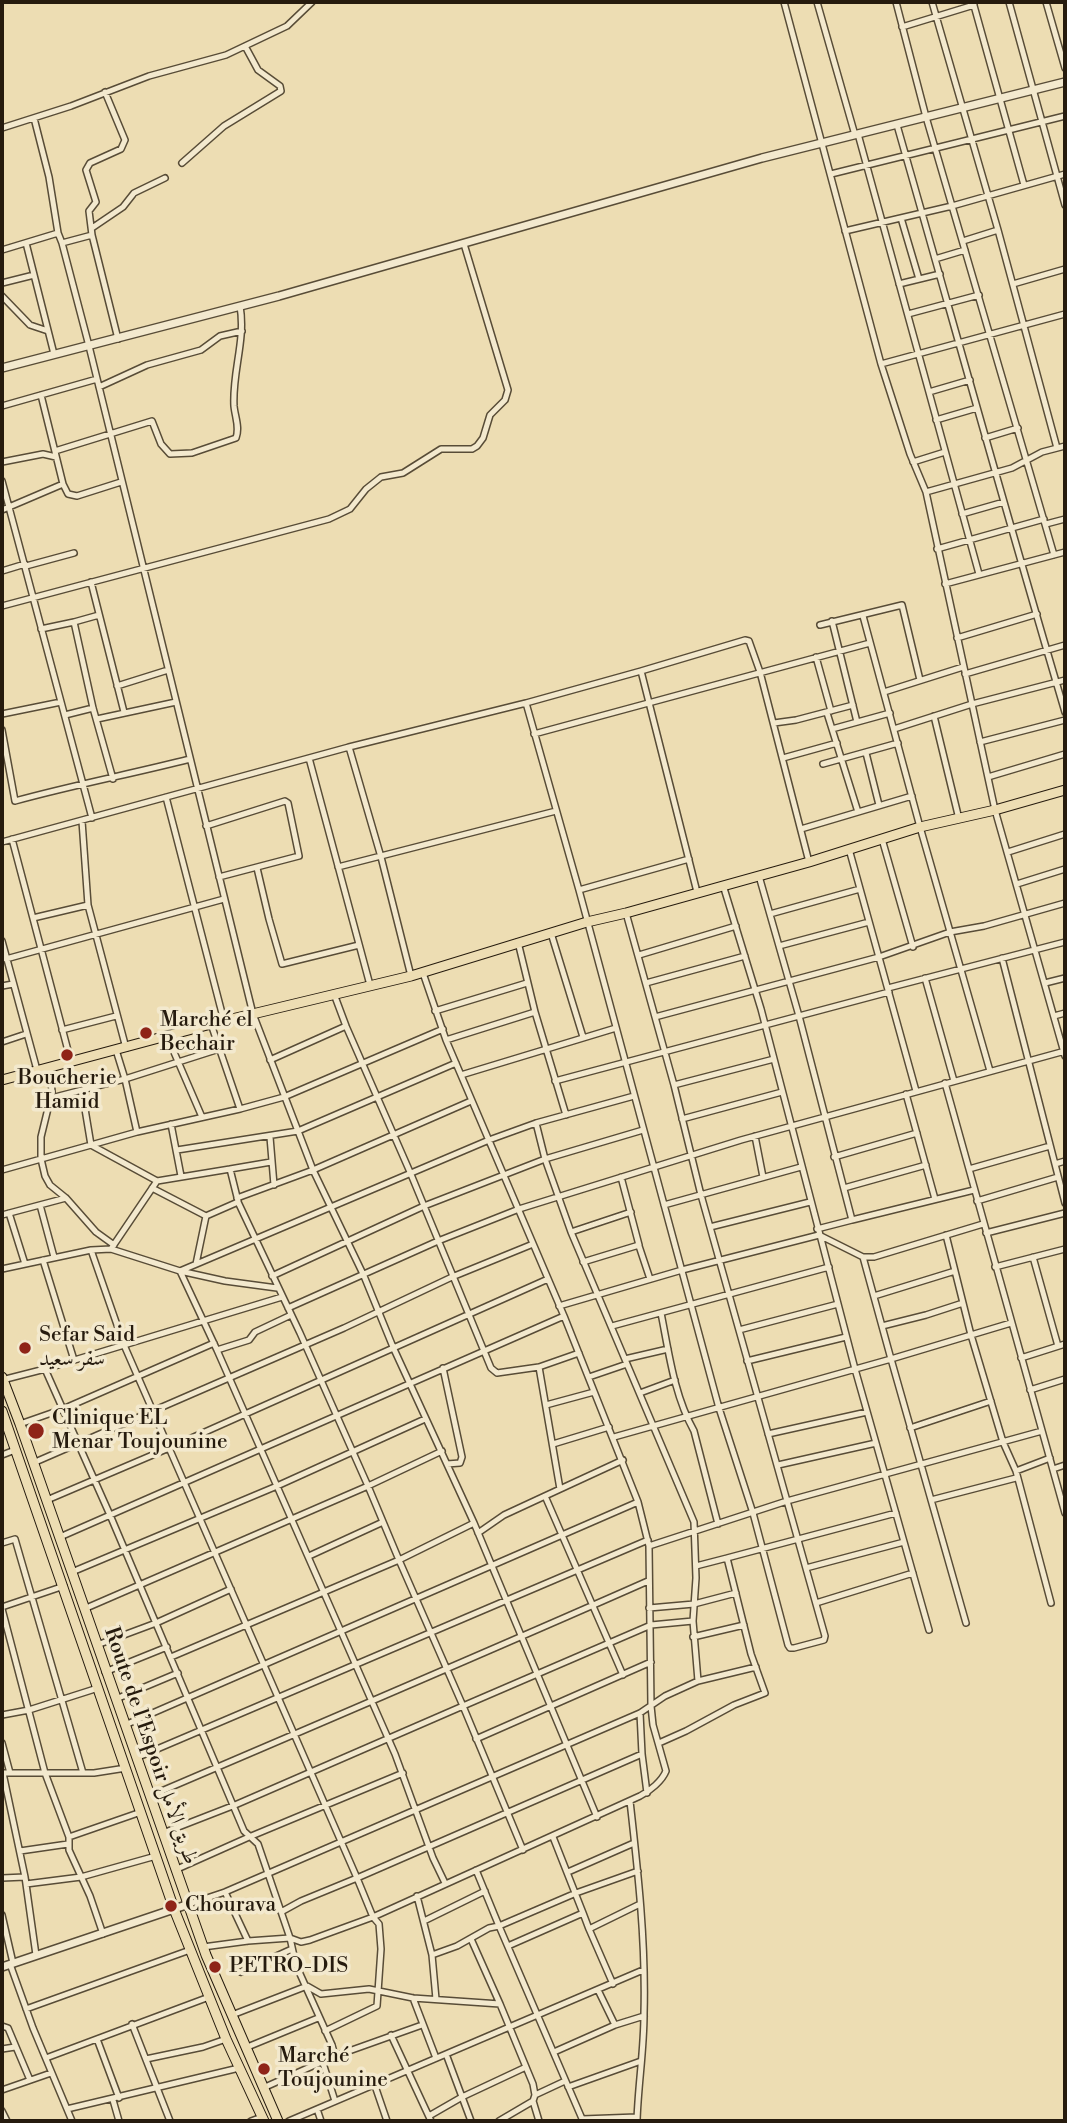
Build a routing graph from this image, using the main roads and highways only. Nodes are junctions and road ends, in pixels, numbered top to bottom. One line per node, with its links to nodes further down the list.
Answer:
1 (1065, 790): 2 (main road)
2 (2, 1080)
3 (2, 1379): 6 (main road, Route de l’Espoir طريق الأمل)
4 (2, 1414): 5 (main road, Route de l’Espoir طريق الأمل)
5 (263, 2119)
6 (278, 2121)

